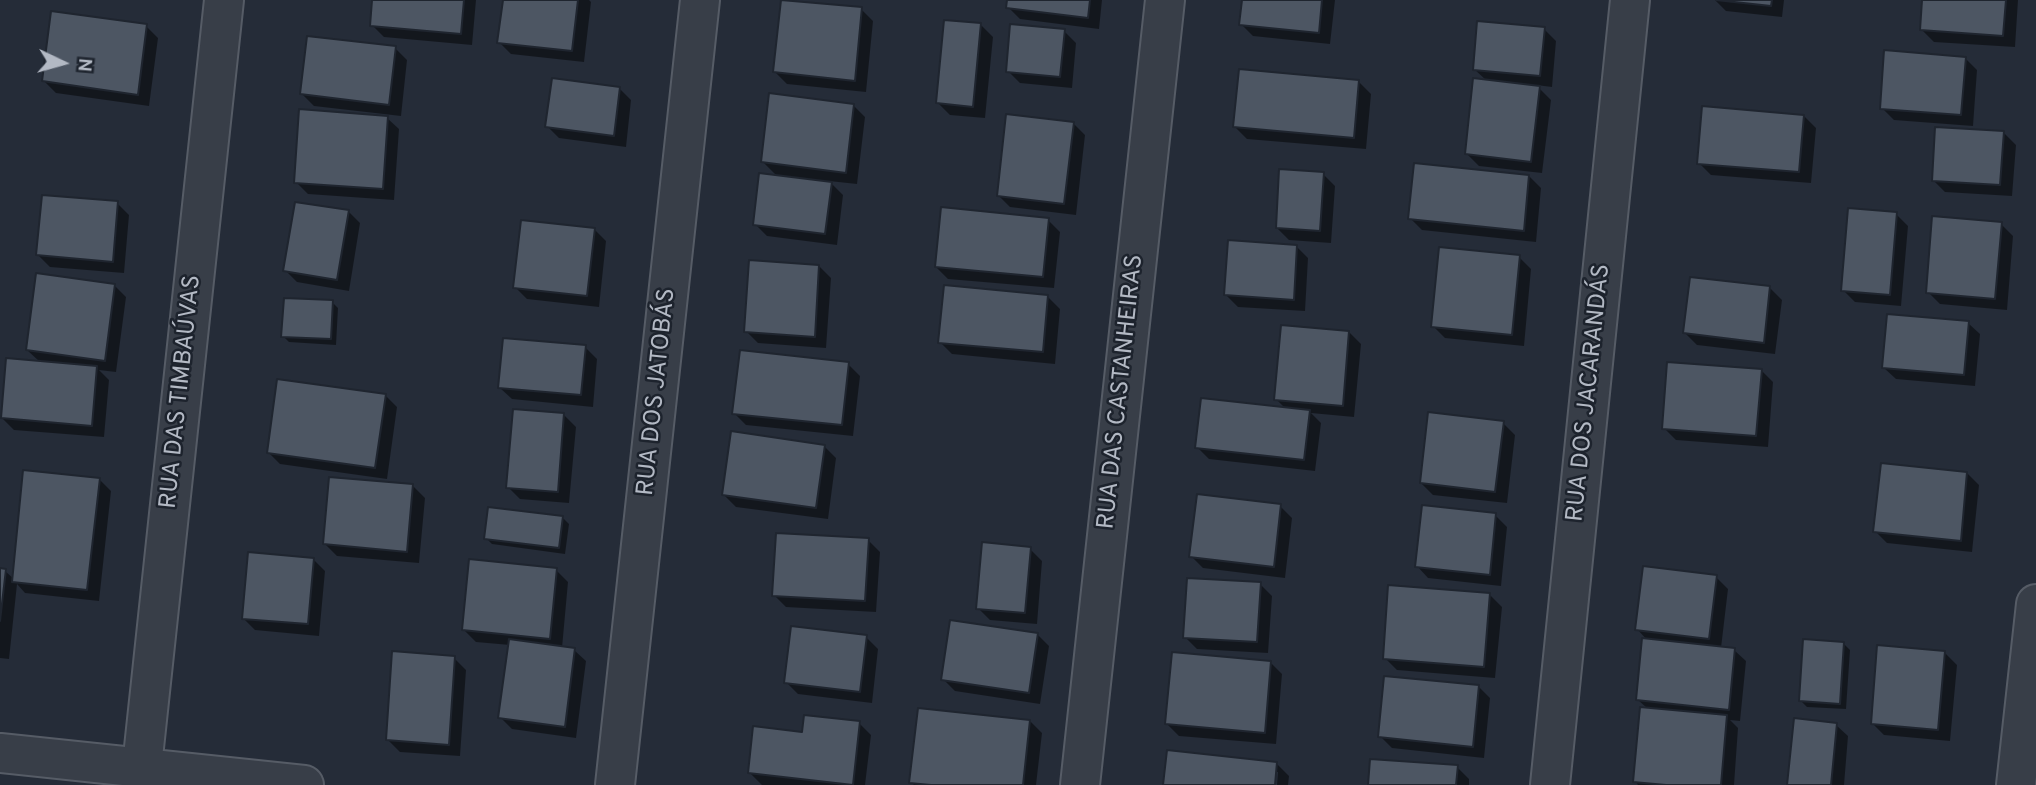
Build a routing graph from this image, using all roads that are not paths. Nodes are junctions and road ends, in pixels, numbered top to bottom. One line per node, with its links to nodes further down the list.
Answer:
1 (224, 0): 7 (street, RUA DAS TIMBAÚVAS)
2 (700, 0): 9 (street, RUA DOS JATOBÁS)
3 (1165, 0): 10 (street, RUA DAS CASTANHEIRAS)
4 (1630, 0): 11 (street, RUA DOS JACARANDÁS)
5 (2036, 604): 12 (street)
6 (0, 752): 7 (street)
7 (141, 776): 8 (street)
8 (304, 785)
9 (615, 785)
10 (1080, 785)
11 (1550, 785)
12 (2016, 785)

